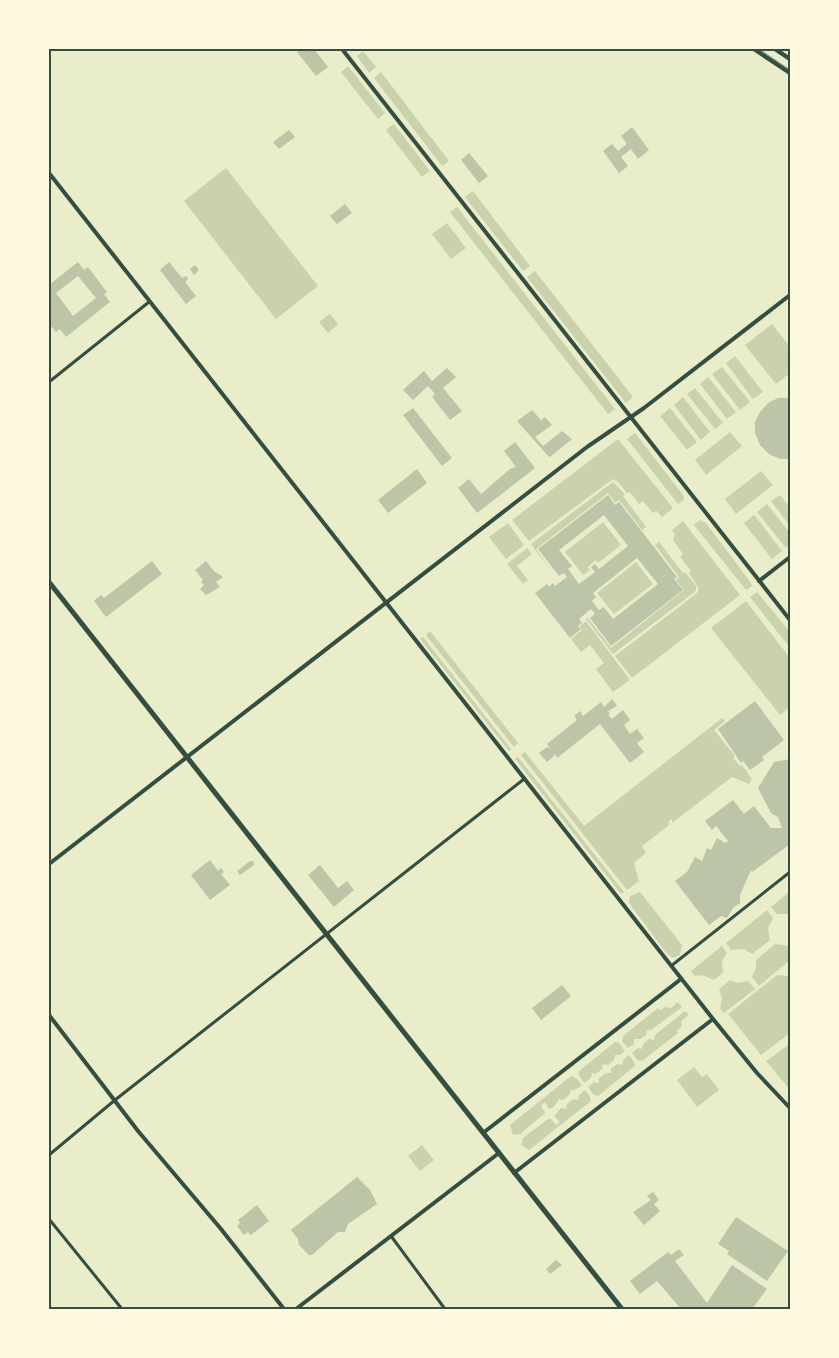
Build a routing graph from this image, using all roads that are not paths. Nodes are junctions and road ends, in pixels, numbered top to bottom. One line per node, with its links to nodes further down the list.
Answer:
1 (342, 49): 10 (street)
2 (754, 49): 5 (main road)
3 (775, 49): 4 (main road)
4 (790, 59)
5 (790, 73)
6 (49, 173): 8 (street)
7 (790, 295): 10 (street)
8 (149, 302): 9 (street); 14 (street)
9 (49, 382)
10 (630, 417): 12 (street); 14 (street)
11 (790, 556): 12 (street)
12 (759, 581): 15 (street)
13 (49, 582): 16 (main road)
14 (386, 603): 16 (street); 17 (street)
15 (790, 620)
16 (186, 757): 18 (street); 20 (main road)
17 (524, 779): 20 (street); 21 (street)
18 (49, 864)
19 (790, 872): 21 (street)
20 (326, 934): 25 (street); 27 (main road)
21 (671, 966): 22 (street)
22 (681, 979): 24 (street); 27 (street)
23 (49, 1015): 25 (street)
24 (713, 1019): 26 (street); 30 (street)
25 (115, 1100): 29 (street); 34 (street)
26 (790, 1108)
27 (483, 1133): 28 (main road)
28 (499, 1153): 30 (main road); 32 (street)
29 (49, 1155)
30 (514, 1173): 37 (main road)
31 (49, 1219): 33 (street)
32 (391, 1236): 35 (street); 36 (street)
33 (122, 1309)
34 (284, 1309)
35 (296, 1309)
36 (445, 1309)
37 (622, 1309)

